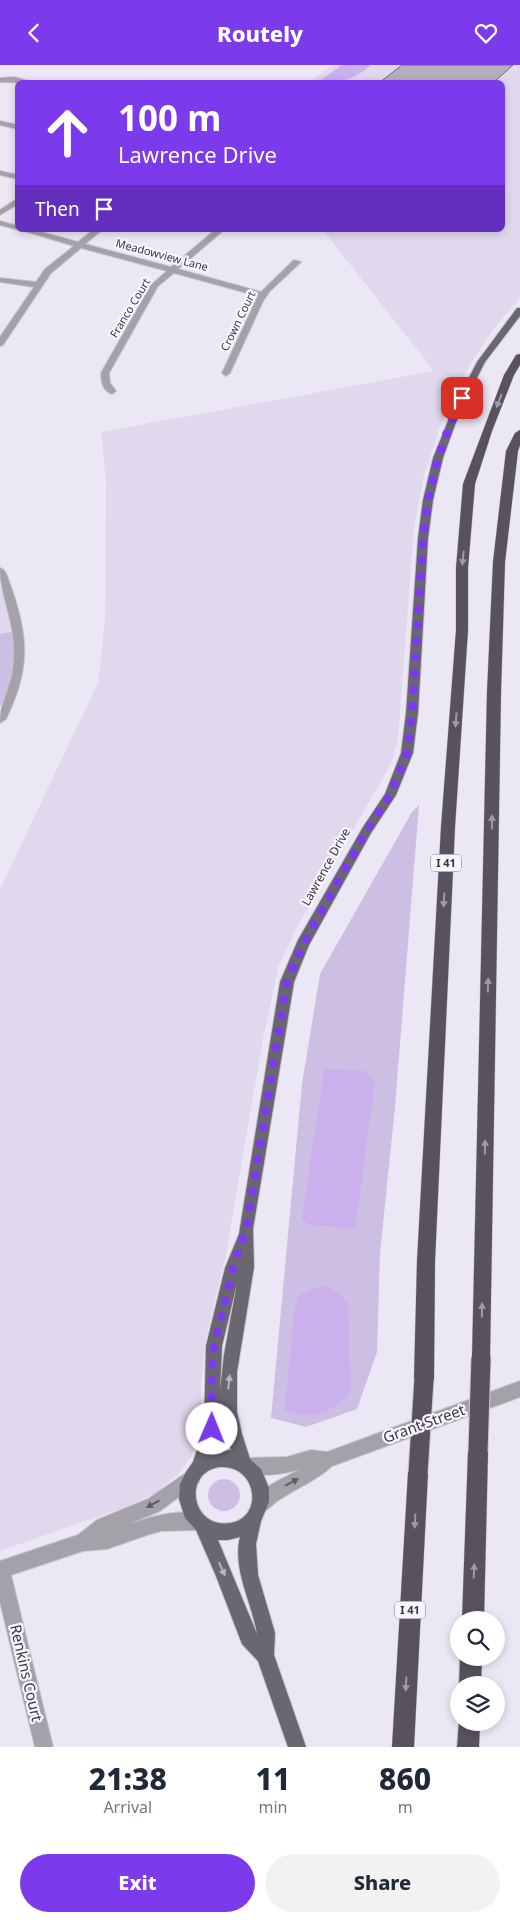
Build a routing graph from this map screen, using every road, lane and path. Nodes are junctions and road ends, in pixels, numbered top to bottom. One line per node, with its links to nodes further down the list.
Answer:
1 (0, 80): 2 (street)
2 (19, 80)
3 (0, 123): 4 (street)
4 (15, 126)
5 (0, 173): 6 (street)
6 (15, 176)
7 (15, 202): 8 (street)
8 (0, 213)
9 (0, 223): 10 (street)
10 (15, 227)
11 (32, 232): 14 (street, Meadowview Lane)
12 (95, 232): 14 (street)
13 (218, 232): 16 (street, Franco Court)
14 (79, 245): 16 (street, Meadowview Lane); 18 (street)
15 (297, 262): 19 (street, Crown Court)
16 (172, 270): 19 (street, Meadowview Lane); 24 (street, Franco Court)
17 (0, 280): 18 (street)
18 (39, 285): 21 (street)
19 (263, 295): 23 (street, Crown Court)
20 (520, 310): 28 (main road, Lawrence Drive)
21 (1, 338)
22 (520, 357): 42 (highway, I 41, one-way to 42, bridge)
23 (226, 373)
24 (112, 391)
25 (520, 433): 37 (highway, one-way to 25, bridge)
26 (0, 571): 27 (street)
27 (0, 719)
28 (246, 1229): 31 (main road, Lawrence Drive, one-way to 28); 32 (main road)
29 (520, 1389): 30 (street, Grant Street)
30 (327, 1460): 31 (street, Grant Street); 33 (street, Grant Street, one-way to 30)
31 (247, 1465): 32 (main road); 33 (main road)
32 (197, 1471): 34 (main road); 35 (street, one-way to 35)
33 (256, 1512): 34 (main road); 38 (main road)
34 (200, 1524): 35 (street); 38 (main road, one-way to 38)
35 (83, 1542): 36 (street)
36 (1, 1570): 40 (street, Renkins Court)
37 (472, 1611)
38 (265, 1655): 41 (main road)
39 (469, 1731): 43 (highway)
40 (44, 1747)
41 (296, 1747)
42 (402, 1747)
43 (468, 1747)

